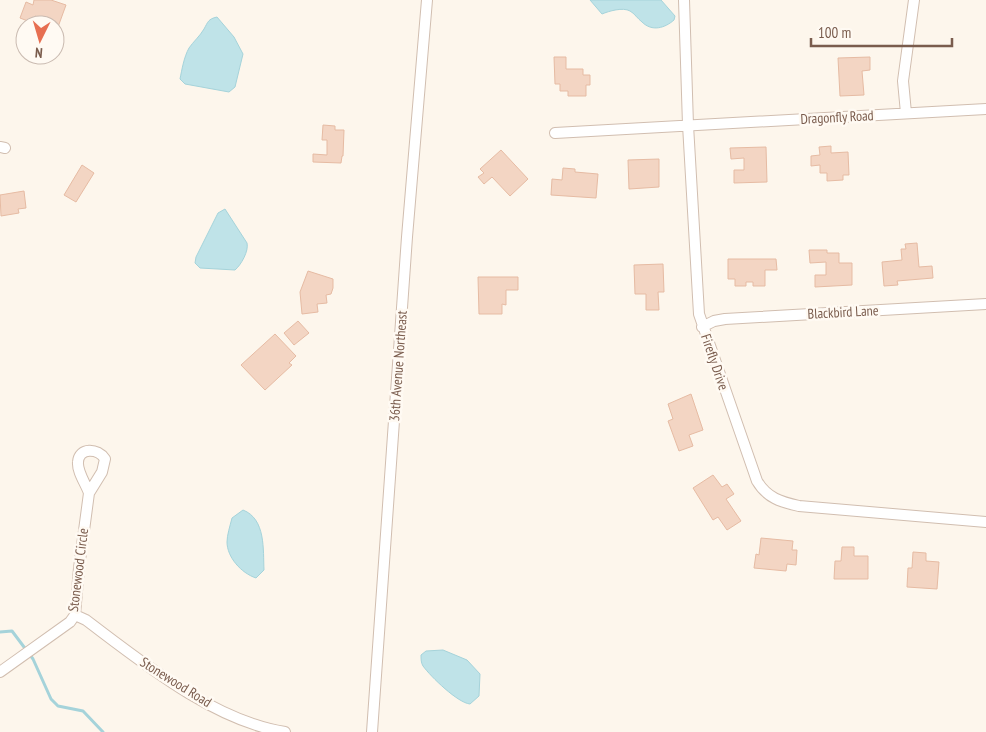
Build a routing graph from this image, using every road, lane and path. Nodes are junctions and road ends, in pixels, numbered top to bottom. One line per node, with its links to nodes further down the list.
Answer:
1 (427, 0): 15 (street, 36th Avenue Northeast)
2 (684, 0): 6 (street, Firefly Drive)
3 (914, 0): 5 (street)
4 (986, 109): 5 (street, Dragonfly Road)
5 (906, 113): 6 (street, Dragonfly Road)
6 (688, 125): 7 (street, Dragonfly Road); 9 (street, Firefly Drive)
7 (555, 132)
8 (986, 304): 9 (street, Blackbird Lane)
9 (702, 327): 11 (street, Firefly Drive)
10 (89, 493): 12 (street, Stonewood Circle)
11 (986, 522)
12 (75, 615): 13 (street, Stonewood Circle); 14 (street, Stonewood Road)
13 (0, 672)
14 (285, 732)
15 (372, 732)

